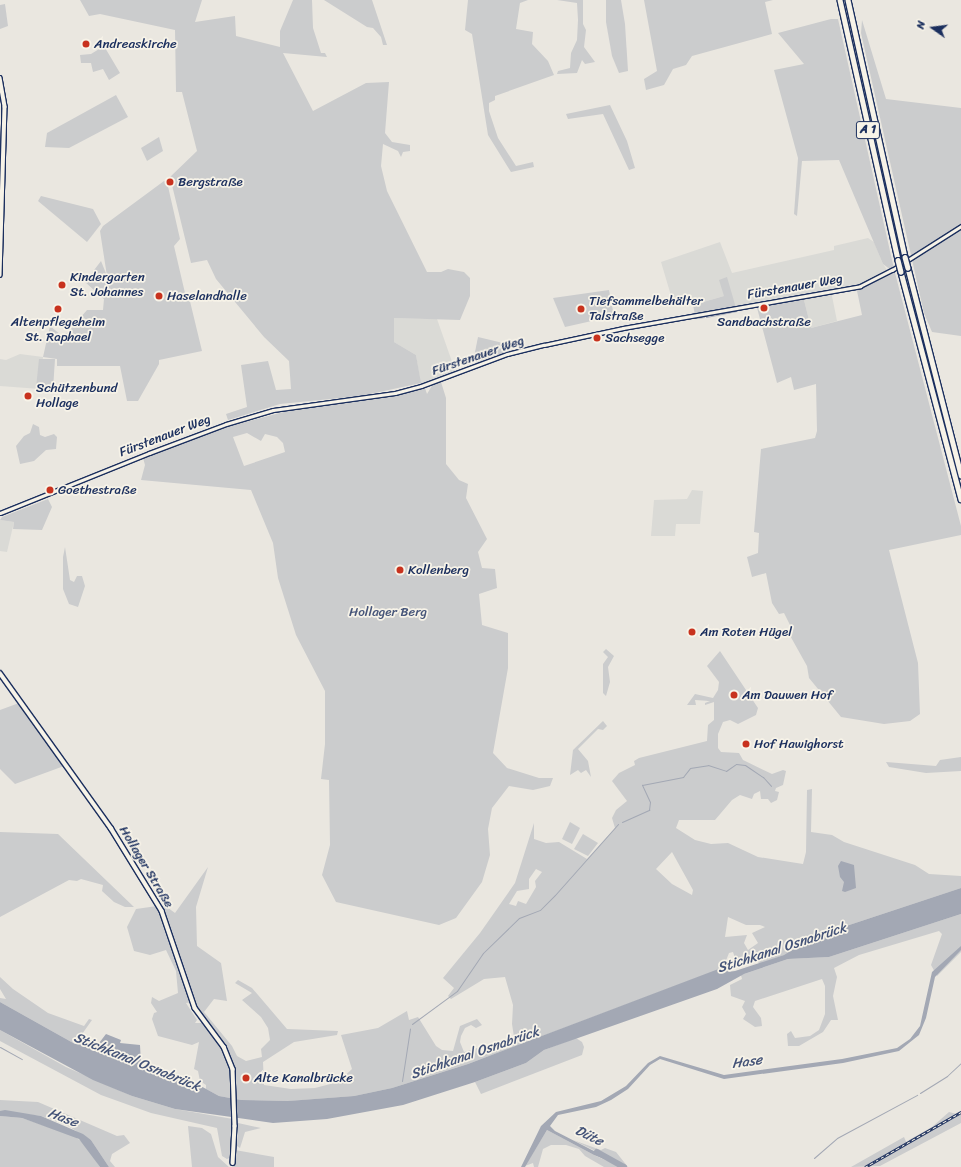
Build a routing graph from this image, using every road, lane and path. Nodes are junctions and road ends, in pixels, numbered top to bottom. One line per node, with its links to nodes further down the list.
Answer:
1 (840, 0): 7 (highway, A 1, bridge)
2 (848, 0): 6 (highway, A 1, bridge)
3 (0, 78): 5 (main road)
4 (961, 226): 8 (street, Fürstenauer Weg)
5 (0, 275)
6 (961, 475)
7 (961, 499)
8 (0, 513)
9 (0, 672): 10 (main road, Hollager Straße)
10 (233, 1163)

